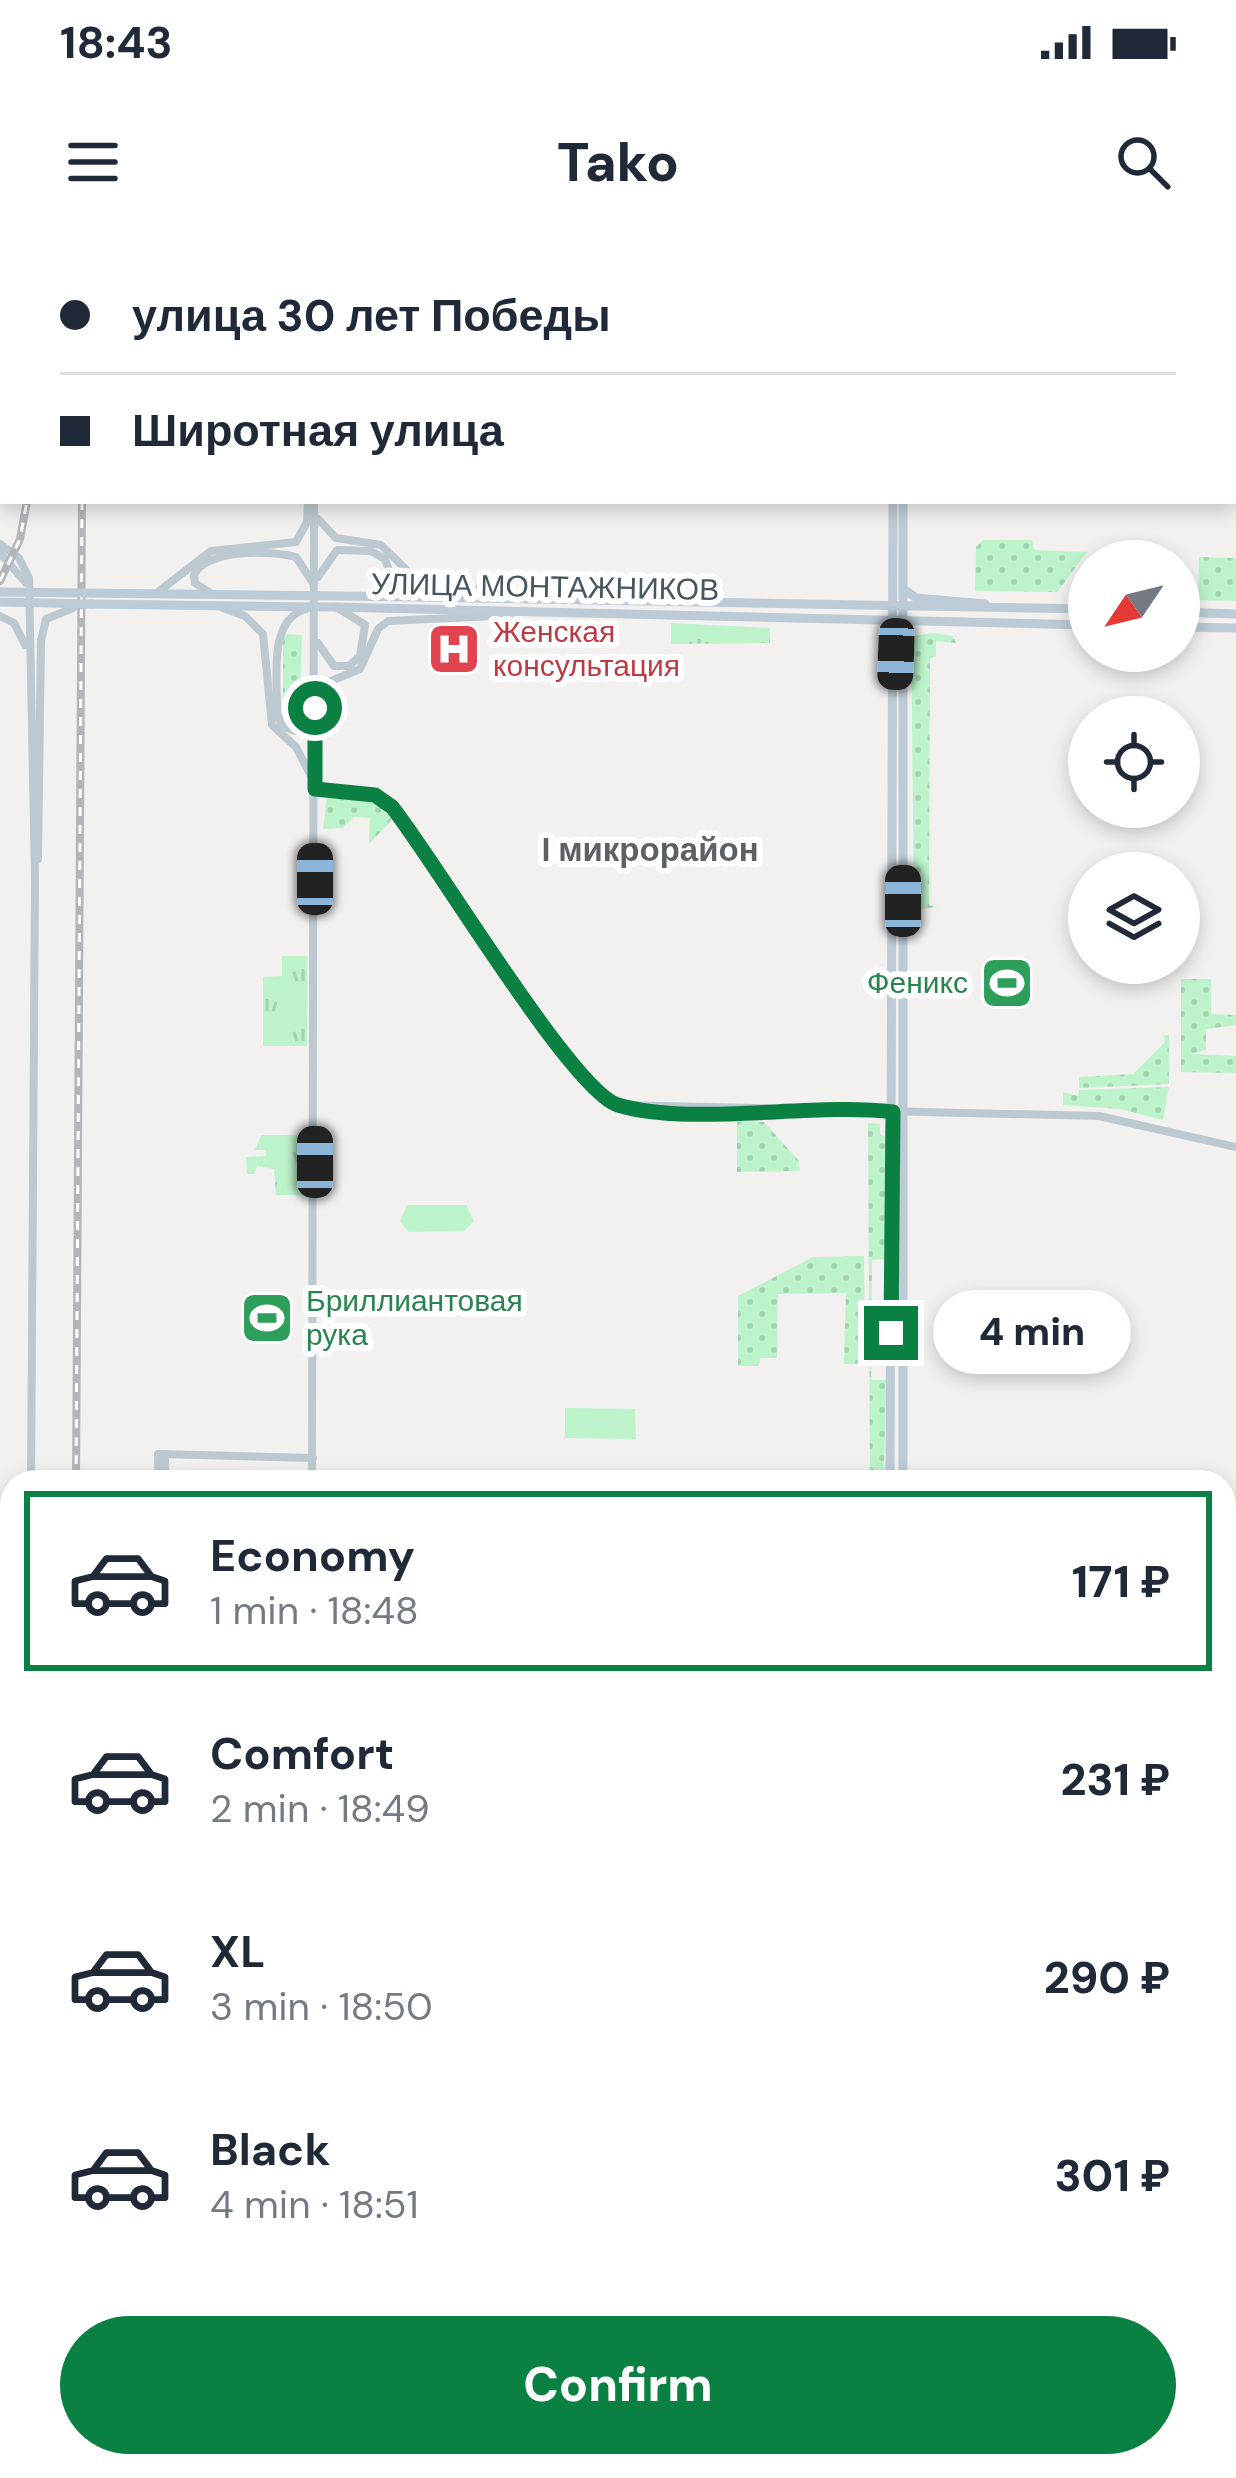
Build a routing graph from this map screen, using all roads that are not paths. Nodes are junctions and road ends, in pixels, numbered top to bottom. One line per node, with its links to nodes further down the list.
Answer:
1 (310, 504): 7 (street)
2 (312, 504): 5 (street)
3 (898, 504): 10 (main road)
4 (898, 504): 25 (main road)
5 (315, 514): 9 (street); 15 (street)
6 (0, 544): 11 (street)
7 (278, 550): 9 (street); 13 (street); 17 (street)
8 (0, 554): 11 (street)
9 (316, 587): 14 (street); 32 (street)
10 (903, 588): 20 (main road); 25 (main road)
11 (28, 590): 33 (street)
12 (0, 592): 13 (main road, УЛИЦА МОНТАЖНИКОВ, bridge)
13 (145, 596): 17 (main road, УЛИЦА МОНТАЖНИКОВ, bridge)
14 (365, 597): 17 (main road, УЛИЦА МОНТАЖНИКОВ, bridge); 18 (main road, УЛИЦА МОНТАЖНИКОВ, bridge)
15 (547, 599): 18 (main road, УЛИЦА МОНТАЖНИКОВ); 25 (main road, УЛИЦА МОНТАЖНИКОВ)
16 (0, 602): 19 (main road, УЛИЦА МОНТАЖНИКОВ, bridge)
17 (217, 602): 19 (main road, УЛИЦА МОНТАЖНИКОВ); 21 (main road, УЛИЦА МОНТАЖНИКОВ); 34 (street)
18 (418, 603): 22 (main road, УЛИЦА МОНТАЖНИКОВ); 24 (main road, УЛИЦА МОНТАЖНИКОВ)
19 (91, 604): 37 (street, bridge)
20 (990, 606): 23 (main road, УЛИЦА МОНТАЖНИКОВ); 25 (main road, УЛИЦА МОНТАЖНИКОВ)
21 (312, 607): 22 (main road, УЛИЦА МОНТАЖНИКОВ, bridge); 34 (street)
22 (335, 608): 32 (street)
23 (1068, 608)
24 (574, 611): 25 (main road, УЛИЦА МОНТАЖНИКОВ); 35 (street)
25 (900, 613): 29 (main road, УЛИЦА МОНТАЖНИКОВ); 38 (main road)
26 (1200, 613): 27 (main road)
27 (1236, 614)
28 (0, 616): 33 (street)
29 (1068, 624)
30 (1200, 627): 31 (main road)
31 (1236, 628)
32 (315, 636): 35 (street)
33 (28, 663): 37 (street)
34 (273, 711): 35 (street); 36 (street)
35 (315, 712): 36 (street)
36 (315, 789): 38 (street); 40 (street)
37 (35, 878): 41 (street)
38 (898, 1114): 39 (street); 44 (main road); 45 (main road)
39 (1236, 1147)
40 (313, 1458): 42 (street); 43 (street)
41 (31, 1470)
42 (161, 1470)
43 (313, 1470)
44 (890, 1470)
45 (903, 1470)

